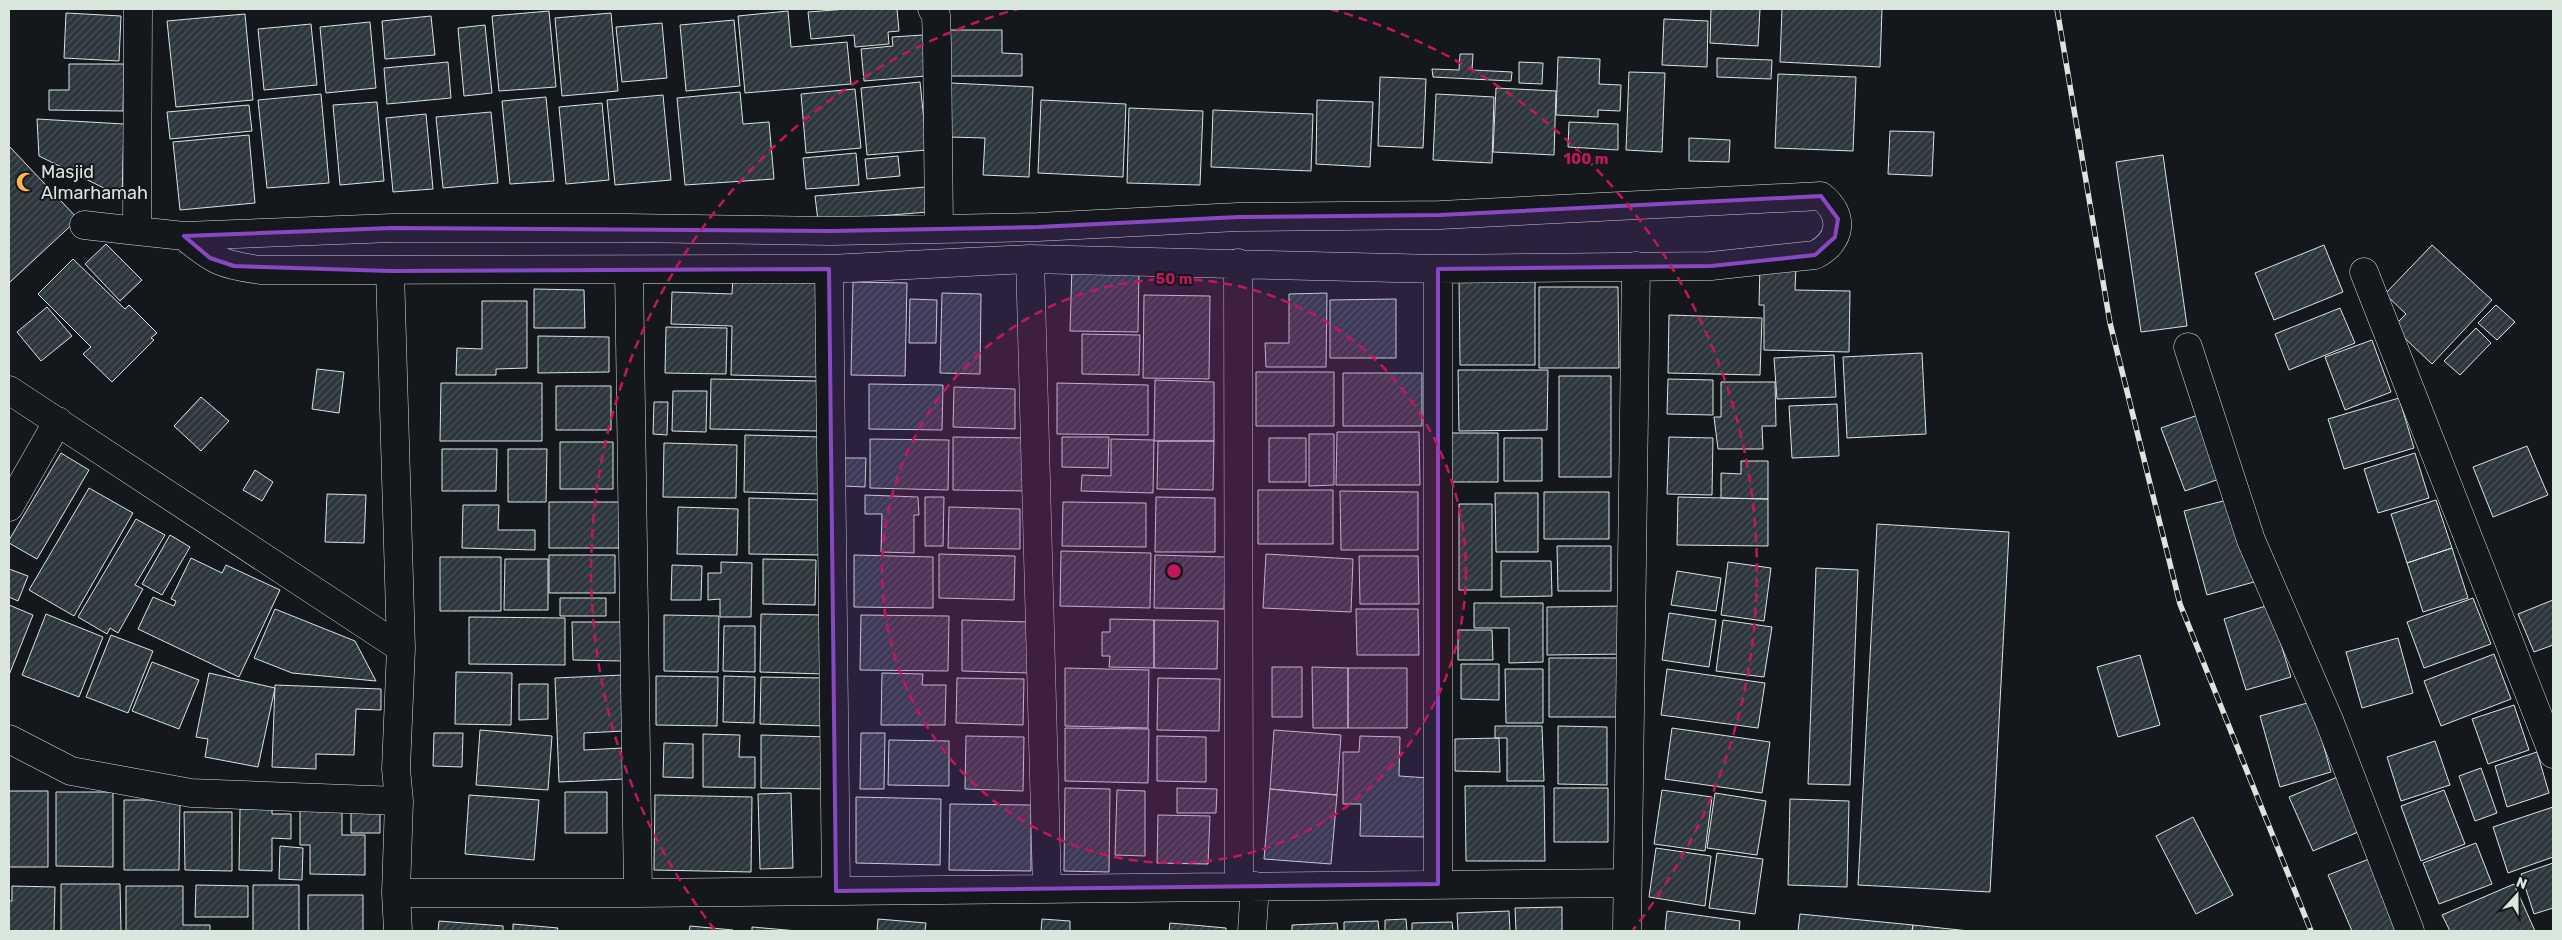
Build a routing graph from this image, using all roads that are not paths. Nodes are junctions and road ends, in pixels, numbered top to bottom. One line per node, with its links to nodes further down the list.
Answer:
1 (138, 9): 5 (street)
2 (932, 9): 4 (street)
3 (84, 225): 5 (street)
4 (939, 228): 6 (street); 9 (street)
5 (137, 230): 6 (street)
6 (184, 236): 13 (street)
7 (1030, 259): 8 (street); 10 (street); 27 (street)
8 (1238, 263): 11 (street); 26 (street)
9 (1636, 266): 11 (street); 24 (street)
10 (829, 269): 12 (street); 28 (street)
11 (1438, 269): 25 (street)
12 (629, 270): 13 (street); 30 (street)
13 (390, 271): 19 (street)
14 (2364, 272): 20 (street)
15 (2188, 347): 34 (street)
16 (9, 390): 17 (street)
17 (58, 421): 18 (street); 19 (street)
18 (9, 507)
19 (401, 648): 23 (street)
20 (2548, 717): 22 (street)
21 (9, 739): 23 (street)
22 (2553, 754)
23 (399, 801): 29 (street)
24 (1627, 883): 25 (street); 33 (street)
25 (1438, 884): 26 (street)
26 (1247, 886): 27 (street); 32 (street)
27 (1047, 888): 28 (street)
28 (836, 891): 30 (street)
29 (396, 893): 30 (street); 31 (street)
30 (638, 893)
31 (398, 931)
32 (1252, 931)
33 (1627, 931)
34 (2410, 931)

